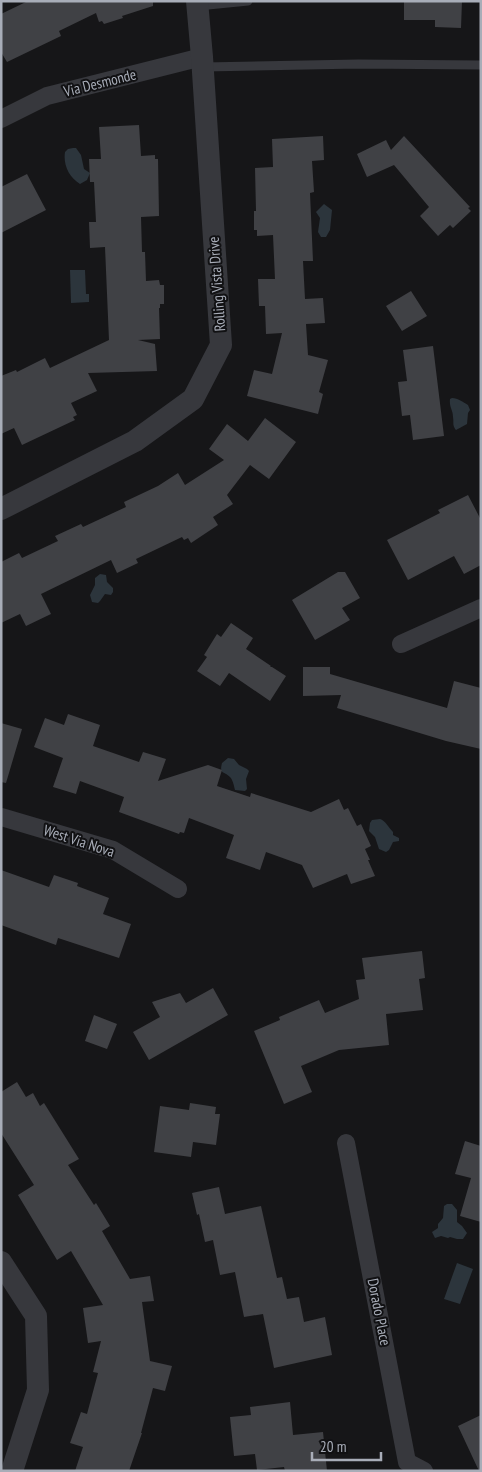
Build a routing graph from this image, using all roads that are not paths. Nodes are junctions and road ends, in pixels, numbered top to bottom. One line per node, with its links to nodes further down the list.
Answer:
1 (248, 1): 2 (lane)
2 (197, 3): 3 (street, Rolling Vista Drive)
3 (202, 62): 4 (lane); 5 (street, Via Desmonde); 6 (street, Rolling Vista Drive)
4 (481, 65)
5 (1, 119)
6 (1, 509)
7 (481, 608): 8 (street)
8 (401, 644)
9 (1, 817): 10 (street, West Via Nova)
10 (178, 889)
11 (346, 1143): 14 (street, Dorado Place)
12 (1, 1262): 13 (street)
13 (12, 1471)
14 (424, 1471)

